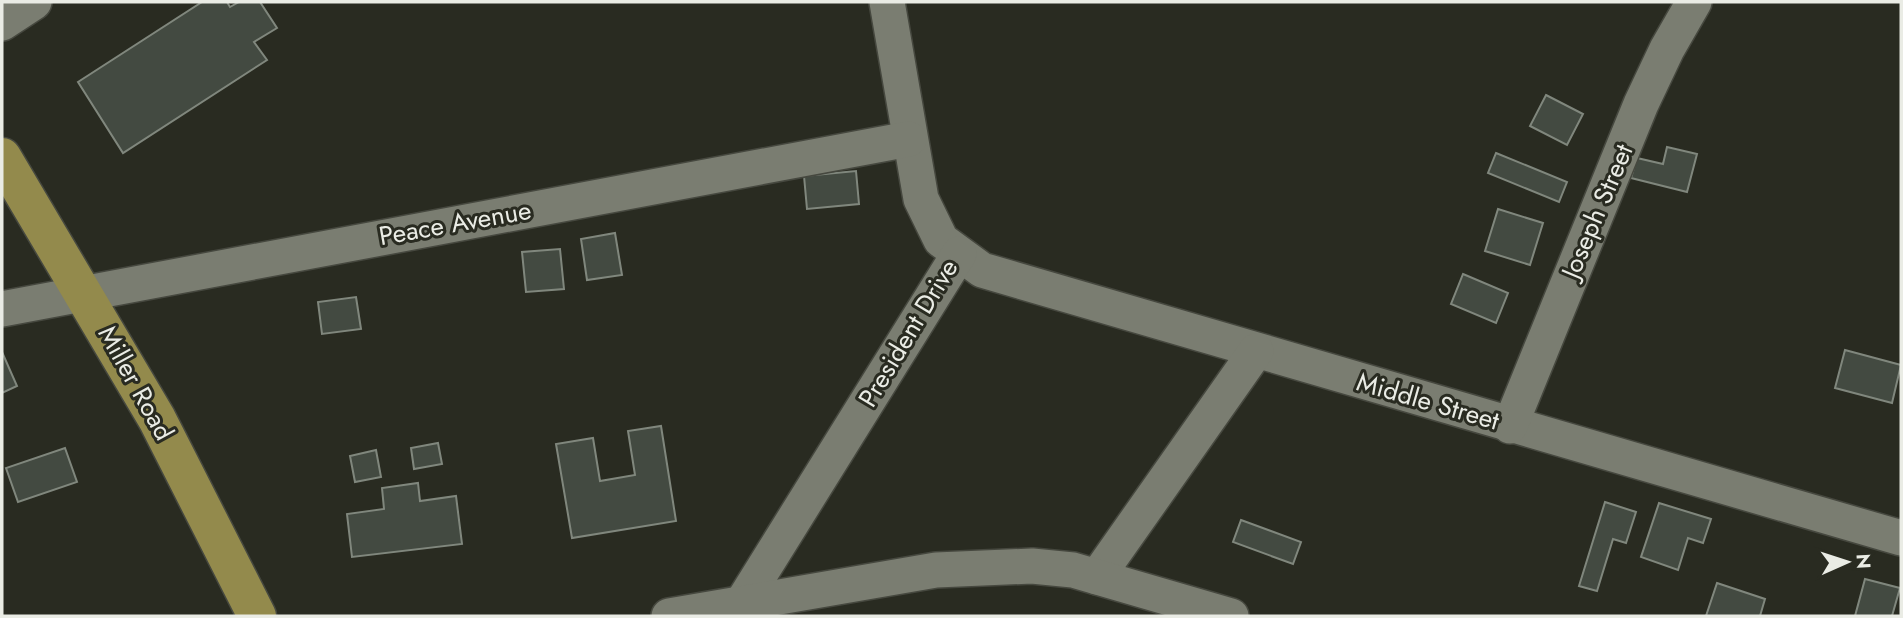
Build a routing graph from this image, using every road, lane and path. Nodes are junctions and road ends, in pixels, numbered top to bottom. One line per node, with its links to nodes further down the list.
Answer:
1 (34, 2): 4 (street)
2 (887, 2): 5 (street, President Drive)
3 (1694, 2): 11 (street, Joseph Street)
4 (2, 23)
5 (909, 139): 7 (street, President Drive); 8 (street, Peace Avenue)
6 (6, 174): 8 (main road, Miller Road)
7 (959, 254): 10 (street, Middle Street); 14 (street, President Drive)
8 (86, 294): 9 (street, Peace Avenue); 15 (main road, Miller Road)
9 (2, 309)
10 (1256, 351): 11 (street, Middle Street); 13 (street)
11 (1510, 426): 12 (street, Middle Street)
12 (1901, 538)
13 (1097, 577): 14 (street); 17 (street)
14 (742, 603): 16 (street)
15 (257, 616)
16 (669, 616)
17 (1231, 616)

